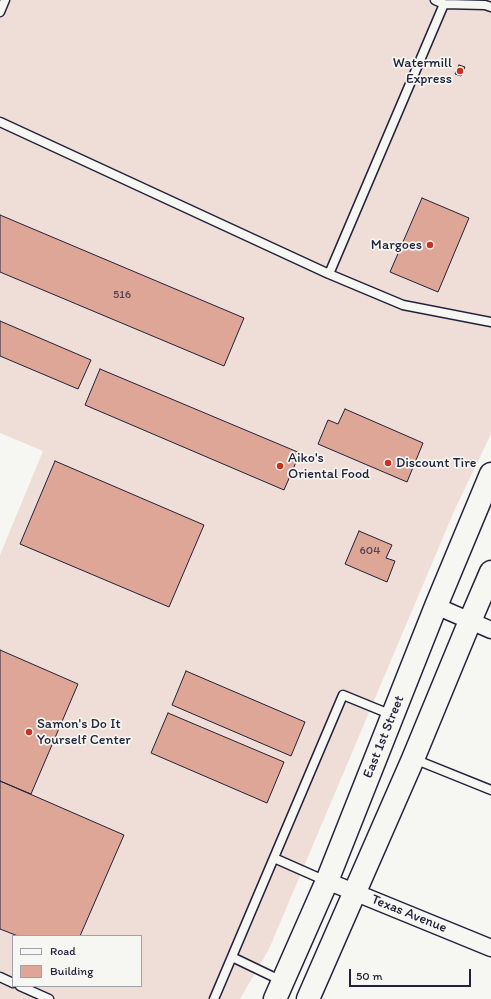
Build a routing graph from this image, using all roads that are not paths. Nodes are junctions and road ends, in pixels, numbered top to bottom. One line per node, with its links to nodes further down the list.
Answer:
1 (5, 0): 5 (lane)
2 (435, 0): 3 (lane)
3 (444, 4): 4 (lane); 7 (lane)
4 (491, 7)
5 (0, 12)
6 (0, 122): 7 (lane)
7 (329, 274): 8 (lane)
8 (491, 322)
9 (491, 474): 11 (main road, East 1st Street)
10 (491, 572): 12 (main road)
11 (436, 606): 12 (street); 14 (main road, East 1st Street)
12 (470, 621): 13 (street); 15 (main road)
13 (491, 630)
14 (393, 715): 17 (lane); 18 (main road, East 1st Street)
15 (413, 759): 16 (lane); 19 (main road)
16 (491, 790)
17 (274, 858): 18 (lane); 21 (lane)
18 (327, 881): 19 (street, Texas Avenue); 25 (main road, East 1st Street)
19 (355, 892): 20 (street, Texas Avenue); 28 (main road)
20 (491, 948)
21 (232, 957): 25 (lane); 27 (lane)
22 (0, 977): 23 (lane)
23 (12, 983)
24 (22, 987): 26 (lane)
25 (279, 990)
26 (49, 999)
27 (214, 999)
28 (308, 999)

